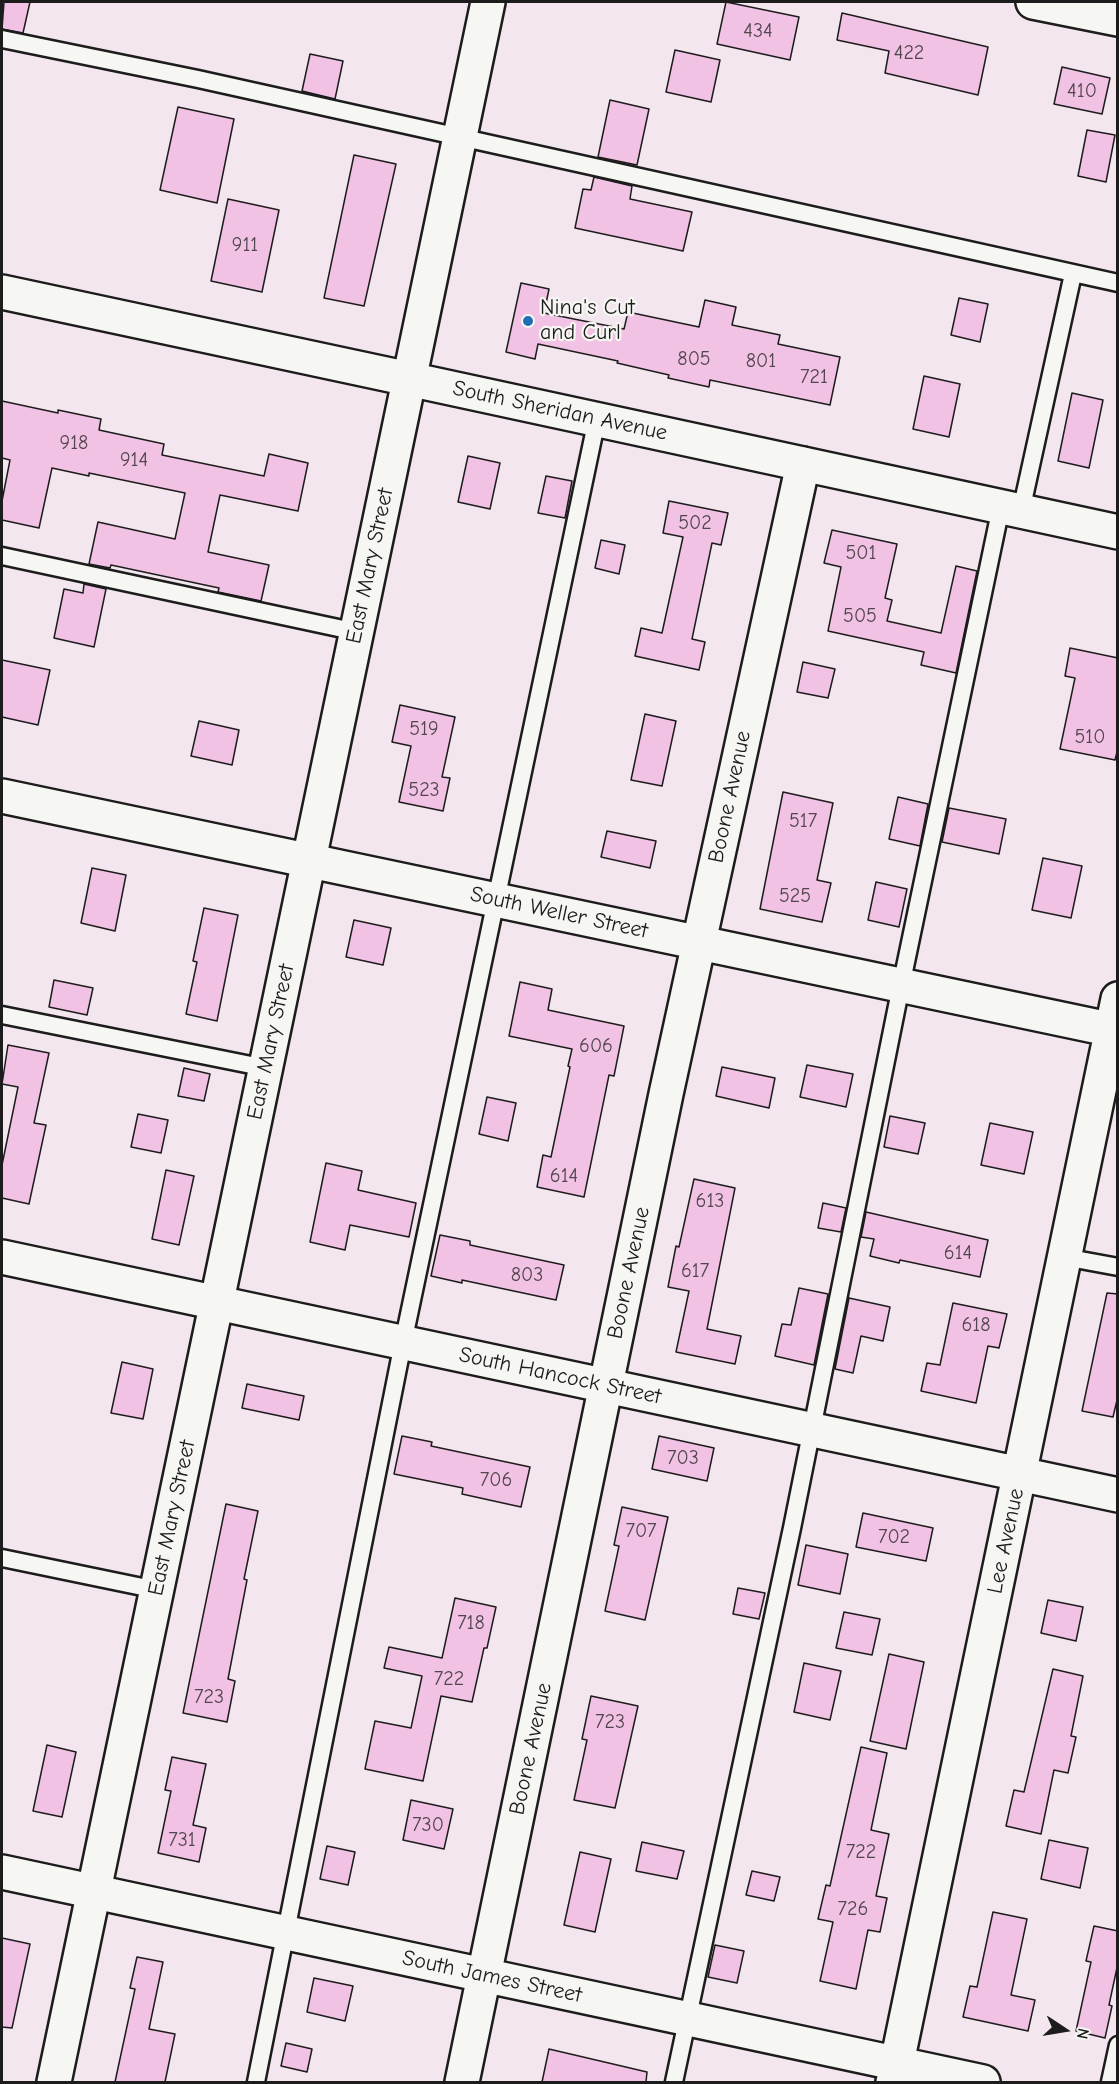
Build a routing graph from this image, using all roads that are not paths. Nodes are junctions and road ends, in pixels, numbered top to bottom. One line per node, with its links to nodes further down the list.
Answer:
1 (488, 2): 5 (street, East Mary Street)
2 (1033, 2): 3 (street)
3 (1118, 19)
4 (2, 39): 5 (lane)
5 (459, 138): 6 (lane); 9 (street, East Mary Street)
6 (1073, 274): 7 (lane); 12 (lane)
7 (1118, 283)
8 (2, 292): 9 (street, South Sheridan Avenue)
9 (409, 379): 10 (street, South Sheridan Avenue); 15 (street, East Mary Street)
10 (597, 419): 11 (street, South Sheridan Avenue); 18 (lane)
11 (802, 464): 12 (street, South Sheridan Avenue); 19 (street, Boone Avenue)
12 (1011, 509): 13 (street, South Sheridan Avenue); 20 (lane)
13 (1118, 532)
14 (2, 556): 15 (lane)
15 (357, 633): 17 (street, East Mary Street)
16 (2, 795): 17 (street, South Weller Street)
17 (309, 861): 18 (street, South Weller Street); 24 (street, East Mary Street)
18 (496, 900): 19 (street, South Weller Street); 29 (lane)
19 (699, 943): 20 (street, South Weller Street); 30 (street, Boone Avenue)
20 (901, 986): 23 (street, South Weller Street); 31 (lane)
21 (1118, 999): 23 (street, Lee Avenue)
22 (2, 1015): 24 (lane)
23 (1114, 1031): 26 (street, Lee Avenue)
24 (266, 1068): 28 (street, East Mary Street)
25 (2, 1257): 28 (street, South Hancock Street)
26 (1064, 1257): 27 (lane); 32 (street, Lee Avenue)
27 (1118, 1268)
28 (217, 1303): 29 (street, South Hancock Street); 35 (street, East Mary Street)
29 (404, 1342): 30 (street, South Hancock Street); 38 (lane)
30 (606, 1386): 31 (street, South Hancock Street); 39 (street, Boone Avenue)
31 (812, 1430): 32 (street, South Hancock Street); 40 (lane)
32 (1020, 1474): 33 (street, South Hancock Street); 42 (street, Lee Avenue)
33 (1118, 1495)
34 (2, 1558): 35 (lane)
35 (157, 1590): 37 (street, East Mary Street)
36 (2, 1872): 37 (street, South James Street)
37 (95, 1892): 38 (street, South James Street); 43 (street, East Mary Street)
38 (287, 1933): 39 (street, South James Street); 44 (lane)
39 (485, 1976): 40 (street, South James Street); 45 (street, Boone Avenue)
40 (687, 2019): 42 (street, South James Street); 46 (lane)
41 (1118, 2045): 48 (lane)
42 (895, 2073): 47 (street, South James Street)
43 (54, 2082)
44 (256, 2082)
45 (462, 2082)
46 (674, 2082)
47 (983, 2082)
48 (1110, 2082)

